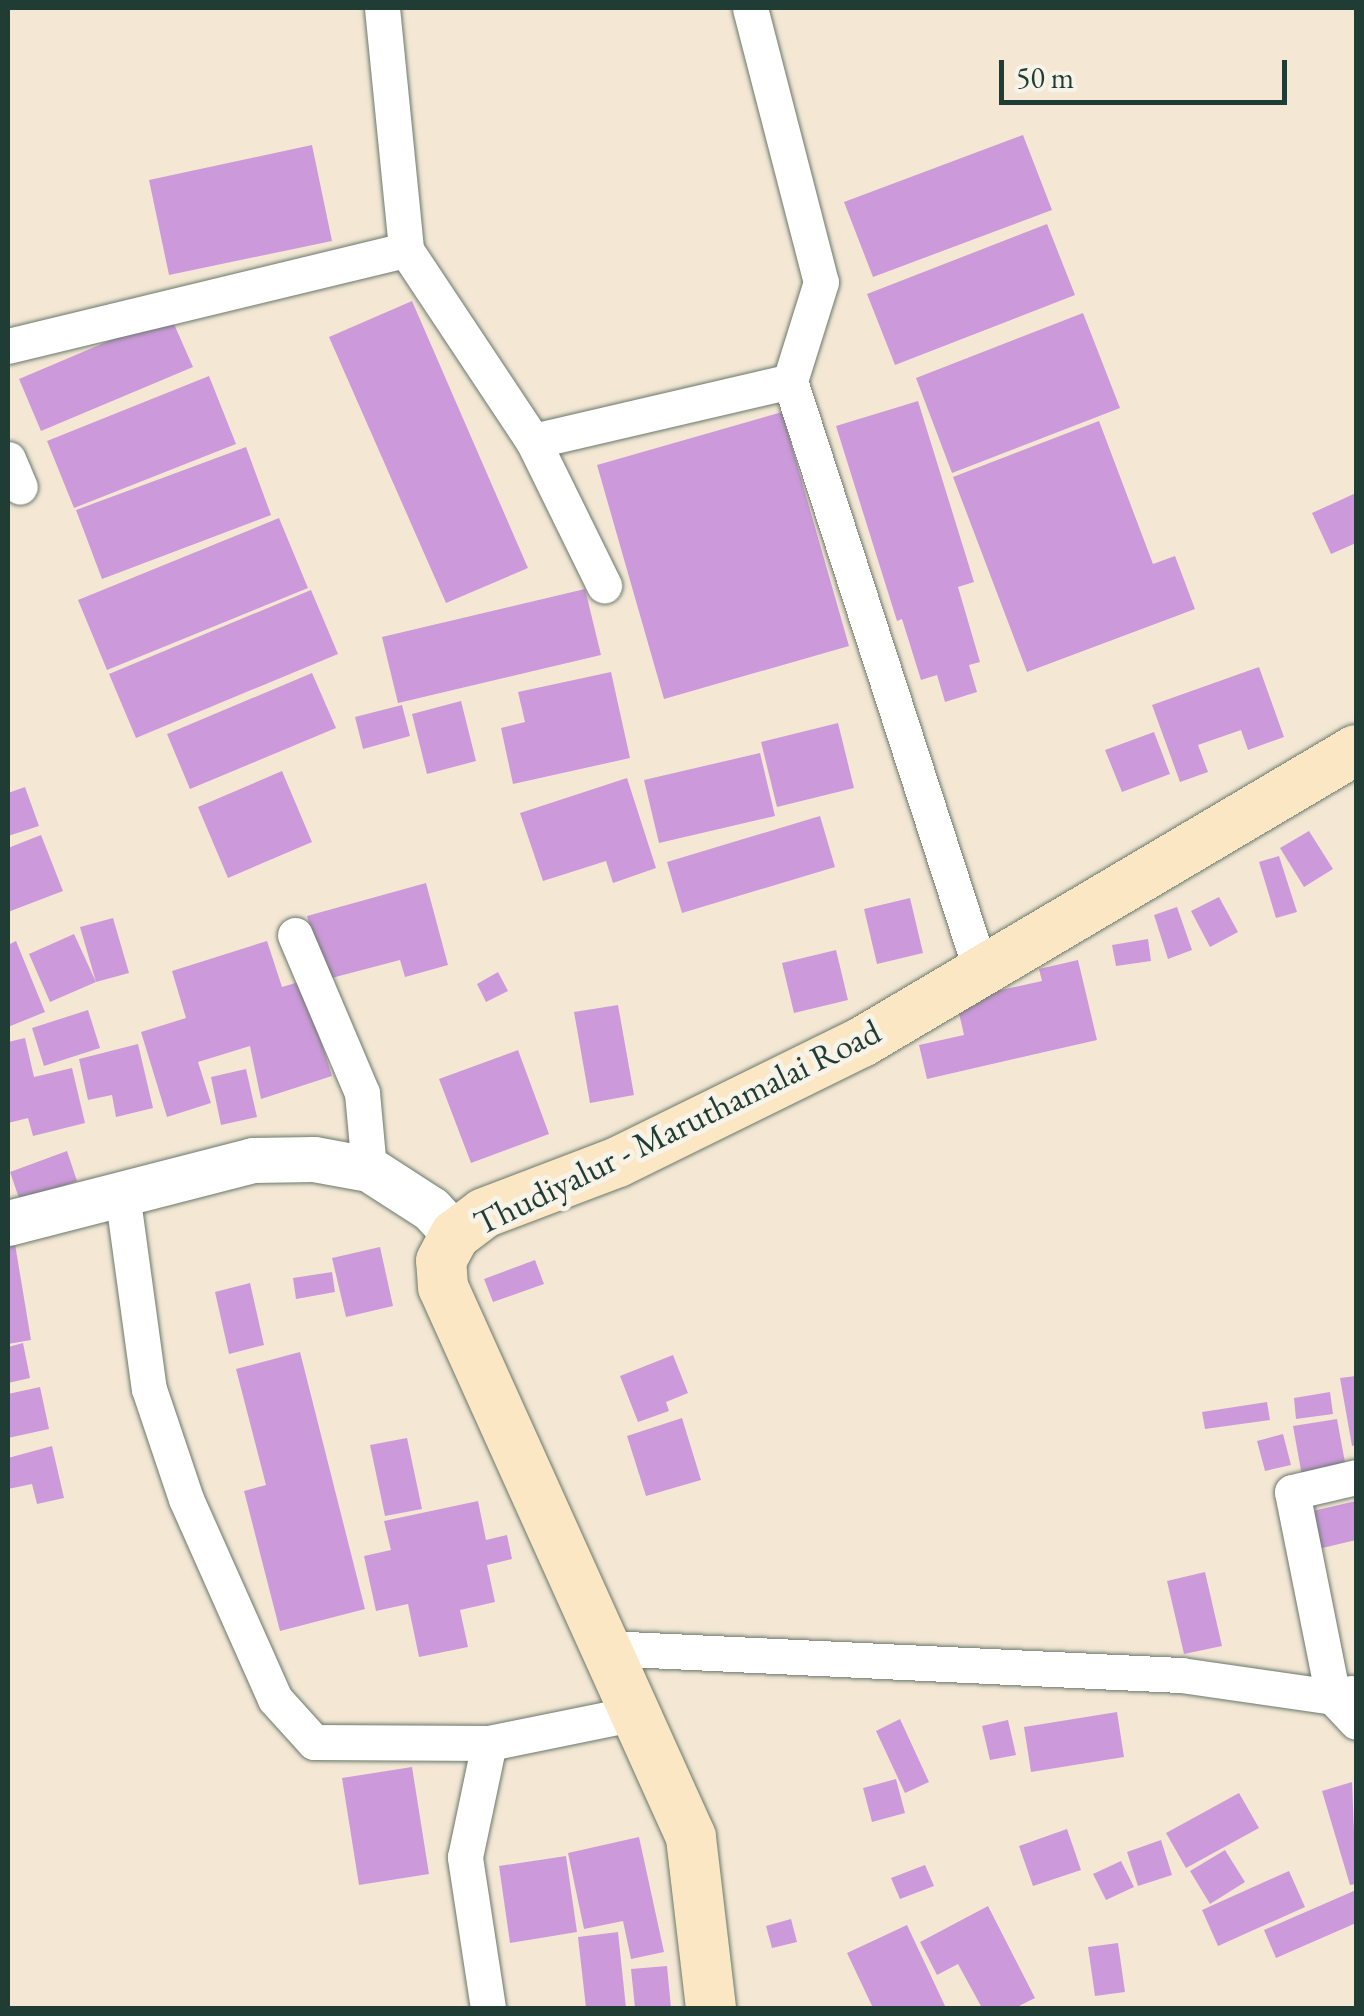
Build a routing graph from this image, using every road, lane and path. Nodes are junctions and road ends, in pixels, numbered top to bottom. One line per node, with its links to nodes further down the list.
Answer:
1 (382, 8): 3 (street)
2 (750, 8): 5 (street)
3 (406, 250): 4 (street); 6 (street)
4 (8, 346)
5 (790, 381): 6 (street); 10 (street)
6 (534, 441): 7 (street)
7 (604, 584)
8 (1356, 750): 10 (main road, Thudiyalur - Maruthamalai Road)
9 (295, 935): 11 (street)
10 (981, 971): 14 (main road, Thudiyalur - Maruthamalai Road)
11 (368, 1169): 12 (street); 14 (street)
12 (122, 1193): 13 (street); 19 (street)
13 (8, 1223)
14 (455, 1235): 16 (main road, Thudiyalur - Maruthamalai Road)
15 (1356, 1477): 17 (street)
16 (606, 1648): 17 (street); 18 (main road, Thudiyalur - Maruthamalai Road)
17 (1349, 1704)
18 (636, 1713): 19 (street); 21 (main road, Thudiyalur - Maruthamalai Road)
19 (489, 1743): 20 (street)
20 (488, 2008)
21 (712, 2008)

